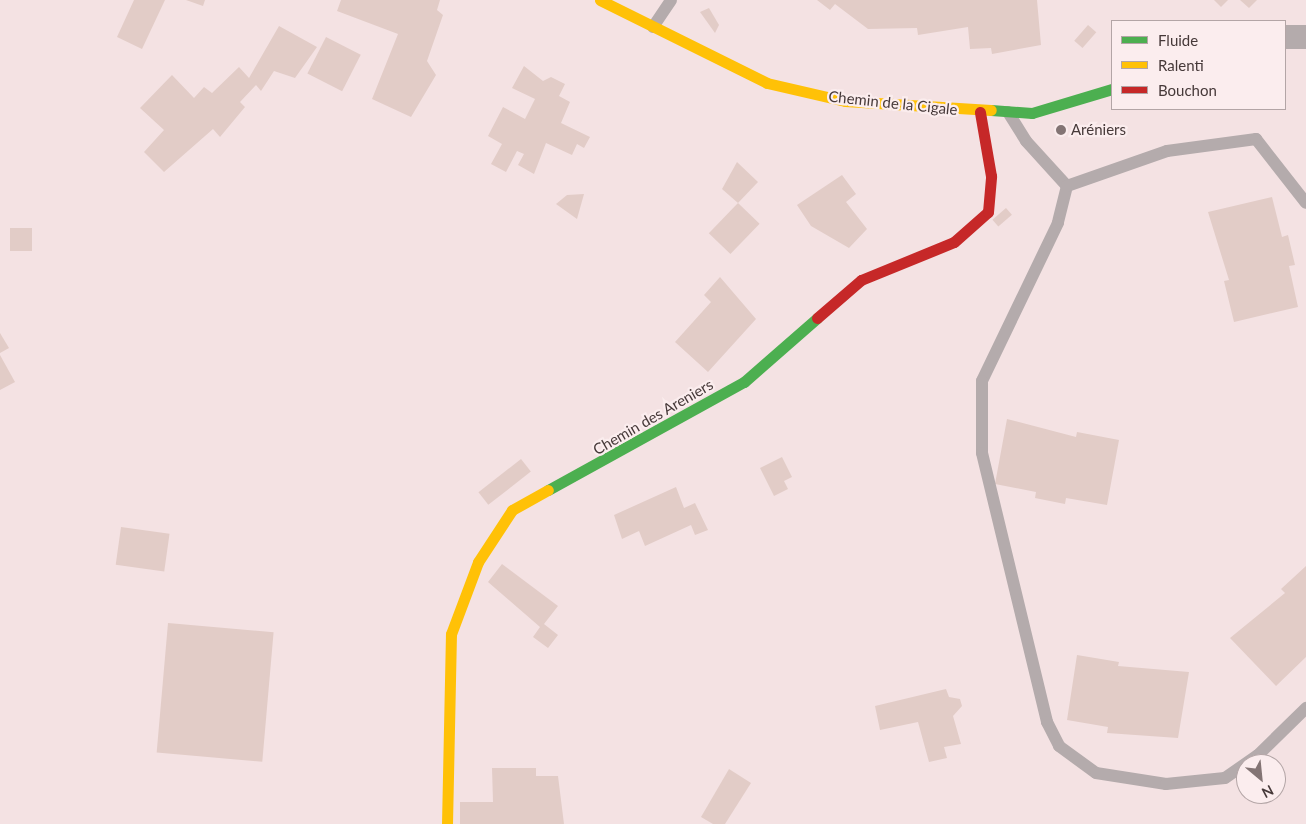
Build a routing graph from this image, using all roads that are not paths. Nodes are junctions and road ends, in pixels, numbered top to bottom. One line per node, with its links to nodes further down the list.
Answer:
1 (600, 0): 3 (street, Chemin de la Cigale)
2 (671, 0): 4 (lane)
3 (620, 4): 4 (street, Chemin de la Cigale)
4 (653, 27): 8 (street, Chemin de la Cigale)
5 (1286, 37): 6 (street)
6 (1306, 37)
7 (1111, 89): 9 (street, Chemin de la Cigale)
8 (980, 112): 9 (street, Chemin de la Cigale); 13 (street, Chemin des Areniers)
9 (1008, 112): 10 (lane)
10 (1067, 186): 11 (lane); 12 (lane)
11 (1306, 203)
12 (1306, 708)
13 (447, 824)

